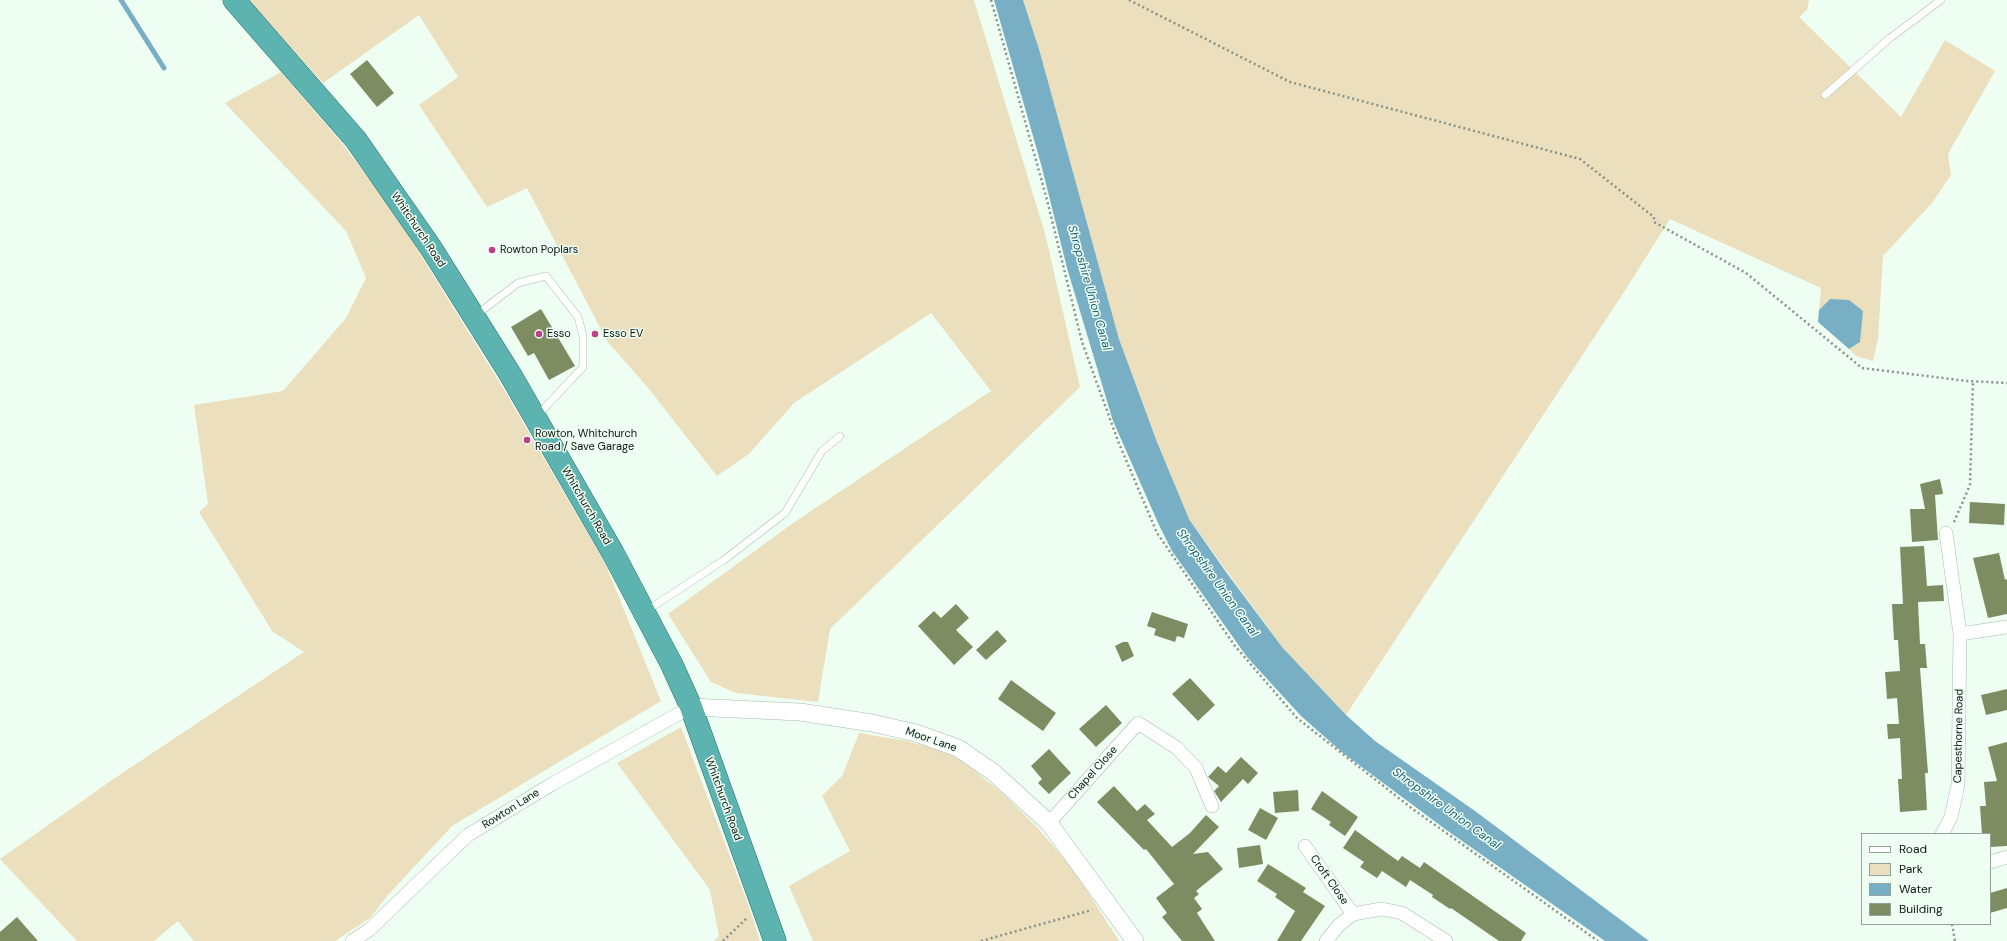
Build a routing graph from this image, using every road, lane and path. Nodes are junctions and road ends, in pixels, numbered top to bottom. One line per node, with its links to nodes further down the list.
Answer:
1 (234, 0): 6 (highway, Whitchurch Road)
2 (991, 0): 33 (path)
3 (1129, 0): 7 (path)
4 (1941, 0): 5 (lane)
5 (1825, 96)
6 (474, 316): 9 (highway, Whitchurch Road); 9 (lane)
7 (1973, 381): 8 (path); 11 (path)
8 (2007, 383)
9 (535, 417): 12 (highway, Whitchurch Road)
10 (840, 436): 12 (lane)
11 (1946, 533): 14 (street, Capesthorne Road)
12 (644, 612): 15 (highway, Whitchurch Road)
13 (2007, 627): 14 (street)
14 (1960, 634): 18 (street, Capesthorne Road)
15 (691, 707): 17 (street, Moor Lane); 22 (highway, Whitchurch Road); 26 (street, Rowton Lane)
16 (1212, 806): 17 (street, Chapel Close)
17 (1049, 823): 23 (street, Moor Lane)
18 (1943, 833)
19 (1305, 846): 24 (street, Croft Close)
20 (2007, 857): 21 (street)
21 (1991, 862)
22 (762, 903): 27 (path); 28 (highway, Whitchurch Road)
23 (1110, 906): 29 (path); 30 (street, Moor Lane)
24 (1353, 914): 31 (street, Croft Close); 32 (street, Croft Close)
25 (1952, 925): 34 (path)
26 (352, 941)
27 (723, 941)
28 (775, 941)
29 (981, 941)
30 (1135, 941)
31 (1326, 941)
32 (1446, 941)
33 (1598, 941)
34 (1955, 941)

